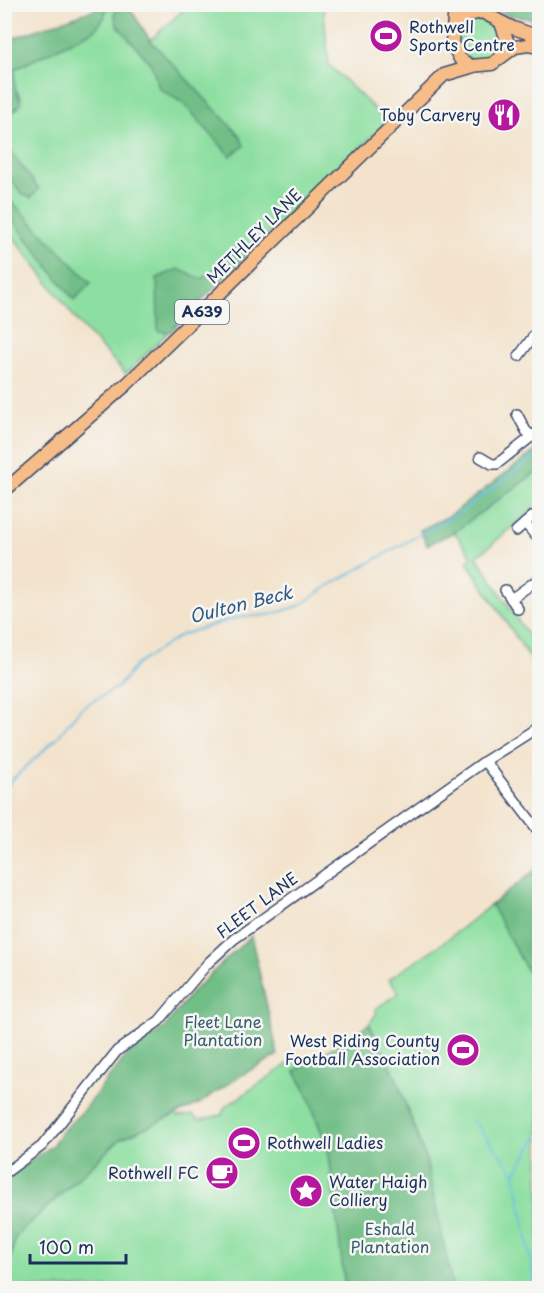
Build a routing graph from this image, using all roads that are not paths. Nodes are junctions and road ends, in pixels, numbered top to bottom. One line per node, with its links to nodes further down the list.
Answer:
1 (454, 4): 5 (main road)
2 (463, 4): 3 (main road)
3 (473, 12): 4 (main road); 5 (main road)
4 (501, 22): 6 (main road); 9 (main road)
5 (454, 28): 7 (main road)
6 (540, 37)
7 (452, 43): 10 (main road); 11 (main road)
8 (540, 47): 9 (main road)
9 (502, 54): 10 (main road)
10 (474, 66): 11 (main road, METHLEY LANE / A639)
11 (444, 75): 17 (main road, METHLEY LANE / A639)
12 (540, 327): 13 (street)
13 (519, 356)
14 (517, 414): 15 (street)
15 (536, 433): 16 (street)
16 (480, 457)
17 (4, 491)
18 (532, 516): 19 (street)
19 (525, 524): 20 (street); 21 (street)
20 (516, 531)
21 (540, 542)
22 (540, 578): 24 (street)
23 (505, 590): 24 (street)
24 (511, 599): 25 (street)
25 (518, 609)
26 (540, 726): 27 (street, FLEET LANE)
27 (485, 761): 28 (street); 29 (street, FLEET LANE)
28 (540, 833)
29 (4, 1174)

